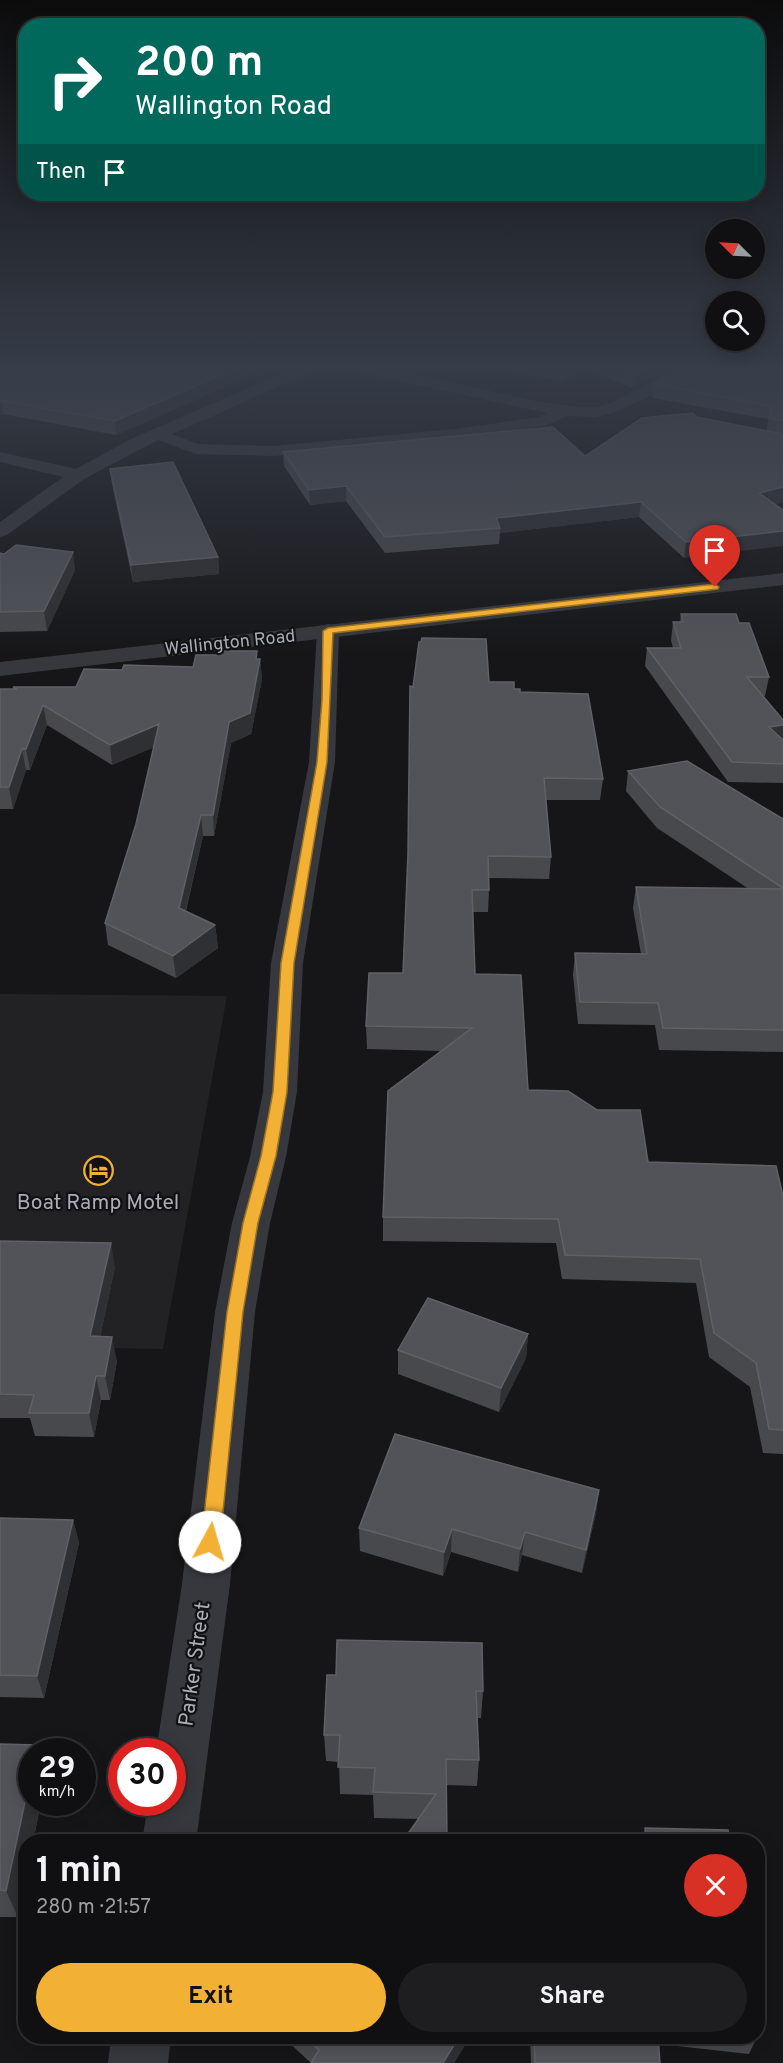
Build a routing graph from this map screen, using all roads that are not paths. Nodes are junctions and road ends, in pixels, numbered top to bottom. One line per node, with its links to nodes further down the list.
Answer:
1 (27, 463): 3 (street)
2 (101, 463): 3 (street)
3 (78, 475): 4 (street)
4 (0, 531)
5 (783, 579): 6 (street, Wallington Road)
6 (328, 631): 7 (street, Wallington Road); 8 (street, Parker Street)
7 (0, 669)
8 (170, 1834)
9 (140, 2044): 10 (street)
10 (138, 2063)

